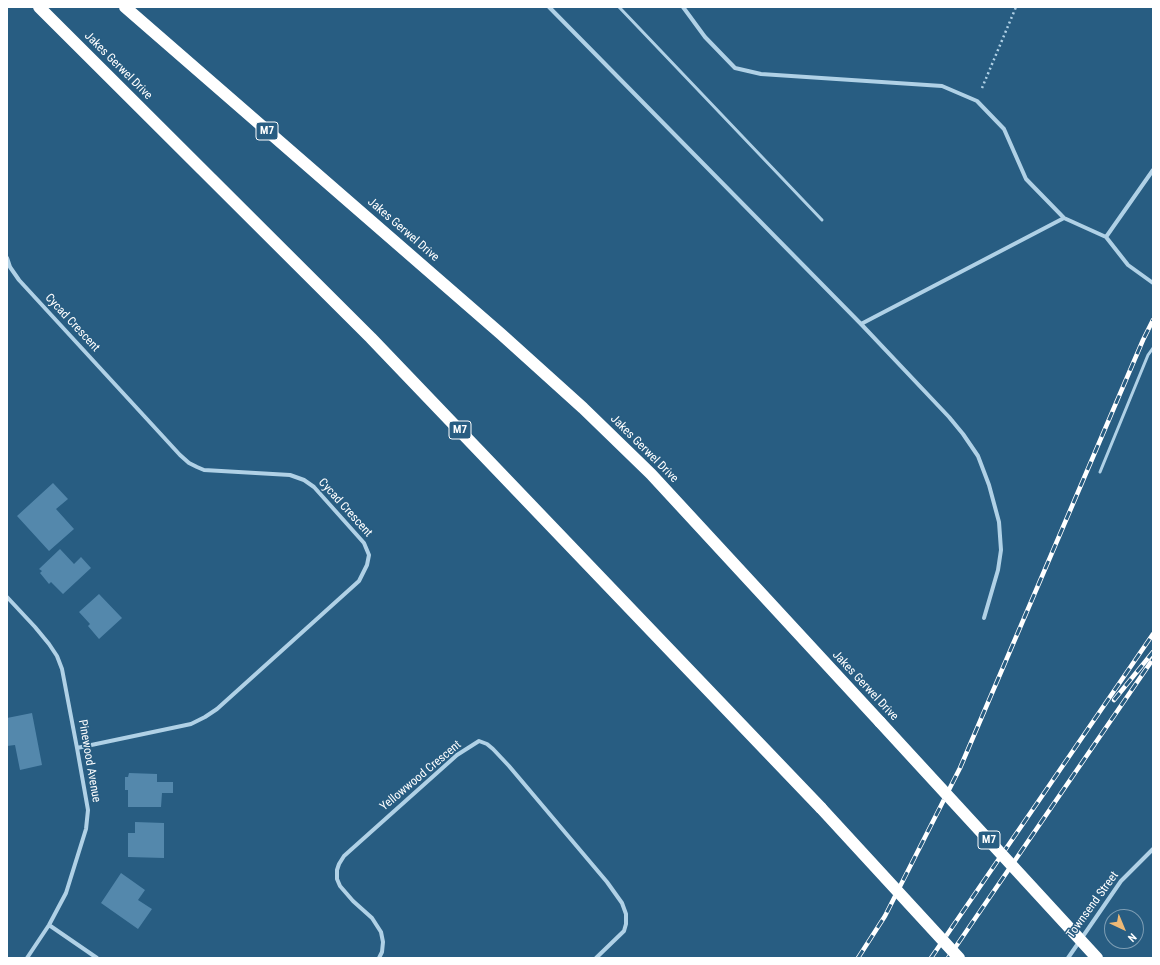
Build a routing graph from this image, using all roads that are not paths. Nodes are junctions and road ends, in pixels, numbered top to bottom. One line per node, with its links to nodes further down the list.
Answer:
1 (39, 7): 24 (highway, Jakes Gerwel Drive / M7, bridge)
2 (124, 7): 26 (highway, Jakes Gerwel Drive / M7, bridge)
3 (549, 7): 12 (street)
4 (619, 7): 8 (lane)
5 (683, 7): 7 (street)
6 (1153, 170): 9 (street)
7 (1064, 218): 9 (street); 12 (street)
8 (822, 220)
9 (1106, 237): 11 (street)
10 (7, 258): 17 (street, Cycad Crescent)
11 (1153, 283)
12 (861, 324): 16 (street)
13 (1153, 348): 14 (lane)
14 (1100, 472)
15 (7, 597): 17 (street, Pinewood Avenue)
16 (984, 618)
17 (77, 748): 19 (street, Pinewood Avenue)
18 (1153, 849): 25 (street, Townsend Street)
19 (49, 925): 20 (street, Pinewood Avenue); 21 (street)
20 (27, 958)
21 (97, 958)
22 (379, 958): 23 (street, Yellowwood Crescent)
23 (596, 958)
24 (959, 958)
25 (1068, 958)
26 (1097, 958)

